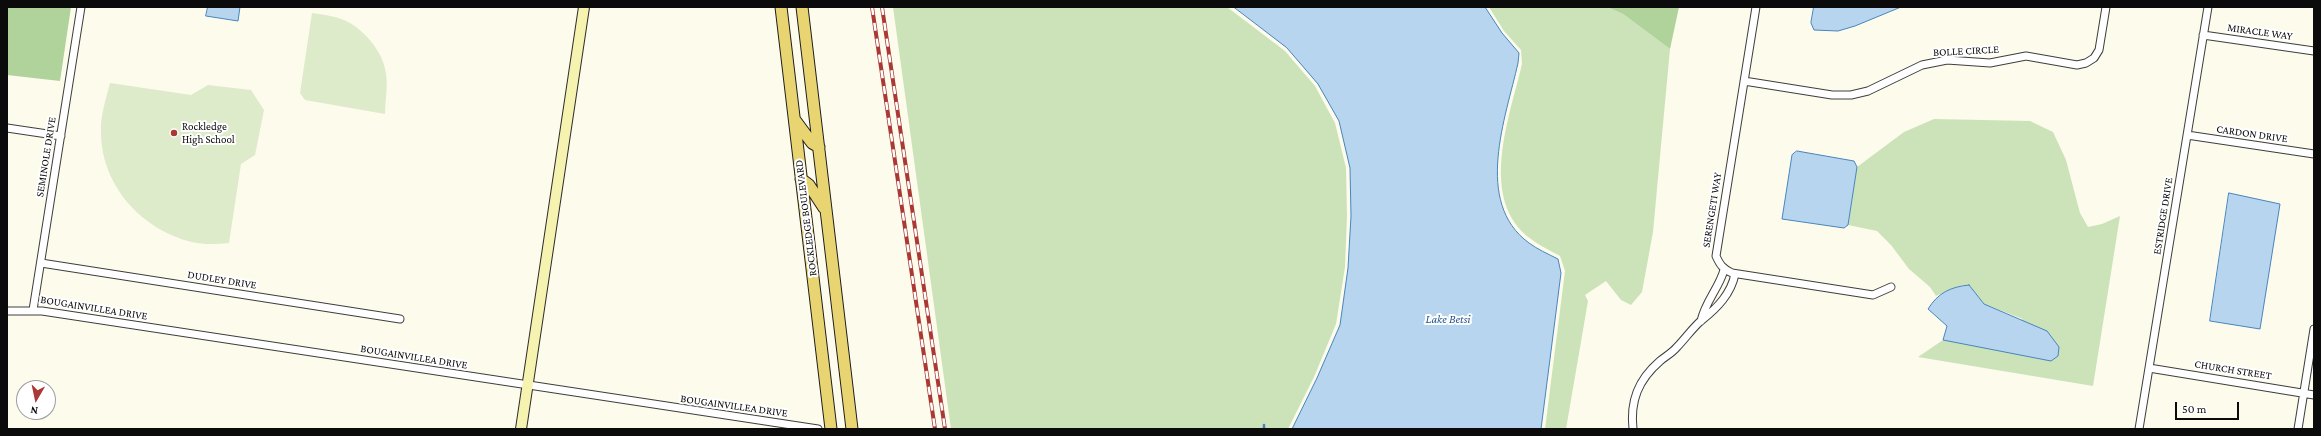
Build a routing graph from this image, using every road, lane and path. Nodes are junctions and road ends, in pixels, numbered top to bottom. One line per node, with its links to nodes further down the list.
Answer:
1 (81, 7): 14 (street, SEMINOLE DRIVE)
2 (584, 7): 29 (street)
3 (781, 7): 11 (main road, ROCKLEDGE BOULEVARD)
4 (802, 7): 15 (main road, ROCKLEDGE BOULEVARD)
5 (1756, 7): 10 (street, SERENGETI WAY)
6 (2106, 7): 10 (street, BOLLE CIRCLE)
7 (2208, 7): 8 (street, ESTRIDGE DRIVE)
8 (2203, 35): 9 (street, MIRACLE WAY); 13 (street, ESTRIDGE DRIVE)
9 (2314, 51)
10 (1744, 81): 20 (street, SERENGETI WAY)
11 (794, 118): 15 (main road); 17 (main road, ROCKLEDGE BOULEVARD)
12 (7, 128): 14 (street)
13 (2187, 135): 16 (street, CARDON DRIVE); 28 (street, ESTRIDGE DRIVE)
14 (61, 136): 19 (street, SEMINOLE DRIVE)
15 (819, 147): 18 (main road, ROCKLEDGE BOULEVARD)
16 (2314, 154)
17 (801, 179): 18 (main road); 34 (main road, ROCKLEDGE BOULEVARD)
18 (826, 212): 35 (main road, ROCKLEDGE BOULEVARD)
19 (41, 263): 24 (street, SEMINOLE DRIVE); 25 (street, DUDLEY DRIVE)
20 (1724, 270): 21 (street); 26 (street)
21 (1735, 274): 22 (street); 26 (street)
22 (1891, 287)
23 (7, 310): 24 (street, BOUGAINVILLEA DRIVE)
24 (33, 310): 29 (street, BOUGAINVILLEA DRIVE)
25 (400, 319)
26 (1701, 320): 36 (street)
27 (2314, 329): 30 (street)
28 (2149, 368): 30 (street, CHURCH STREET); 37 (street, ESTRIDGE DRIVE)
29 (527, 386): 32 (street); 33 (street, BOUGAINVILLEA DRIVE)
30 (2304, 393): 31 (street, CHURCH STREET); 38 (street)
31 (2314, 394)
32 (521, 429)
33 (818, 429)
34 (831, 429)
35 (852, 429)
36 (1633, 429)
37 (2139, 429)
38 (2298, 429)

